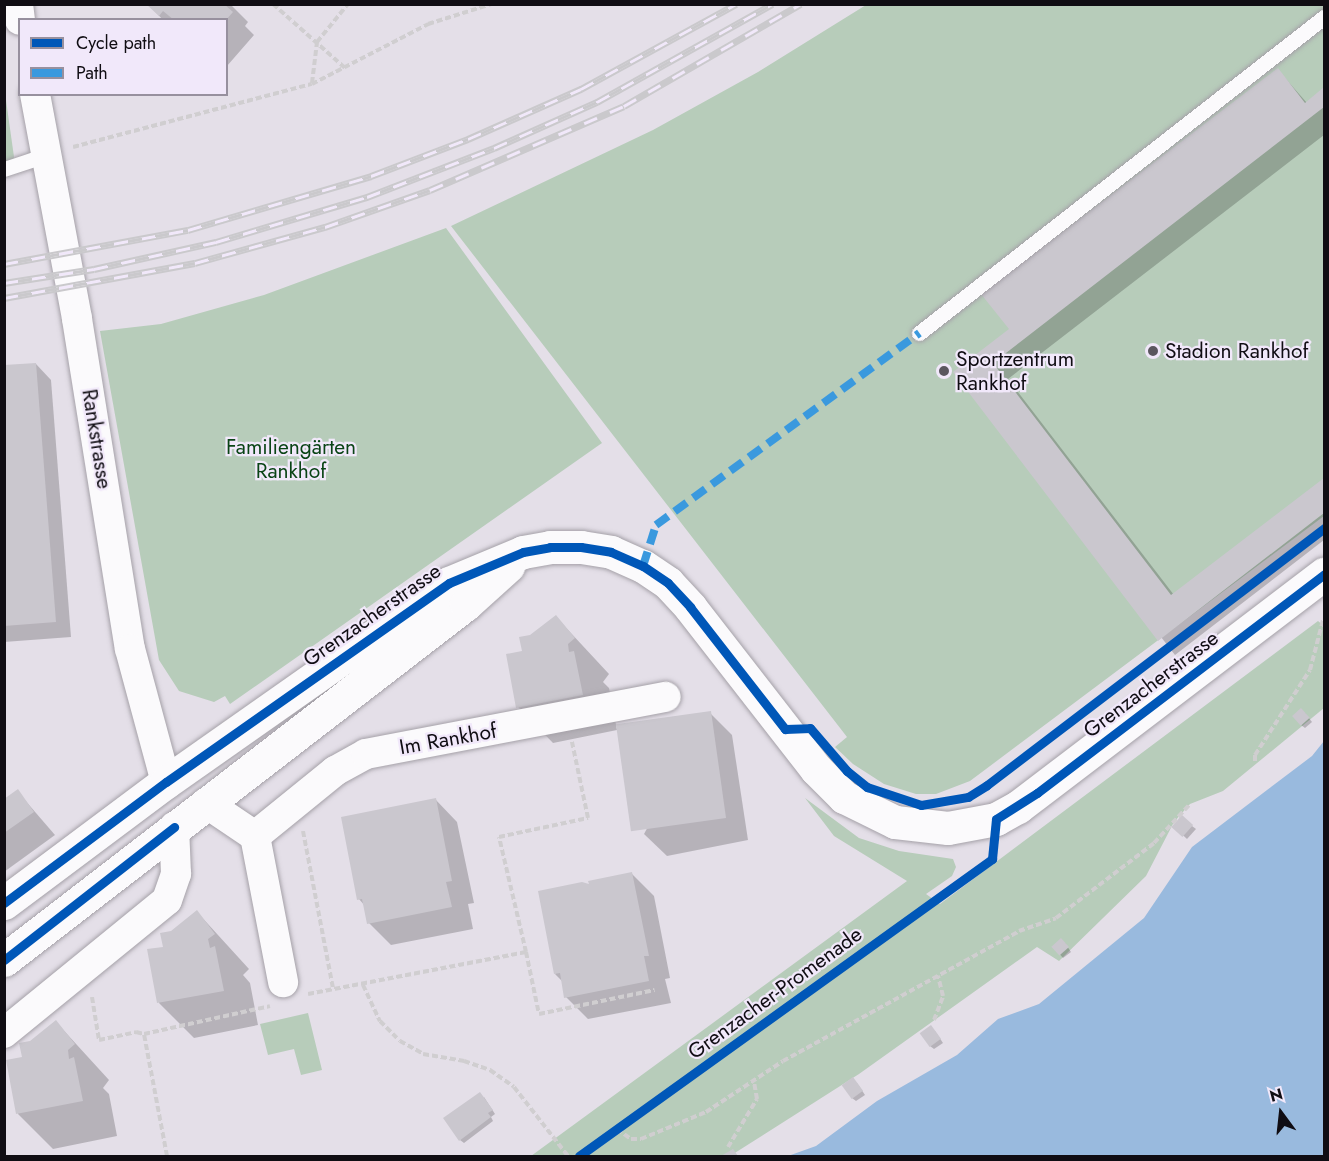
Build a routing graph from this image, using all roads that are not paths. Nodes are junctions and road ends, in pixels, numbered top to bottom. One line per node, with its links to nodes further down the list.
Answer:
1 (1324, 17): 5 (lane)
2 (35, 96): 3 (street, Rankstrasse)
3 (46, 155): 4 (lane); 9 (street, Rankstrasse)
4 (4, 169)
5 (919, 333)
6 (523, 552): 7 (main road, Grenzacherstrasse); 9 (main road, Grenzacherstrasse); 10 (main road)
7 (1324, 574)
8 (666, 697): 12 (street, Im Rankhof)
9 (166, 782): 10 (main road); 11 (main road); 13 (main road, Grenzacherstrasse)
10 (206, 803): 11 (main road); 12 (street)
11 (174, 827): 14 (main road); 16 (street)
12 (255, 836): 15 (street)
13 (4, 903)
14 (4, 960)
15 (289, 993)
16 (4, 1033)

